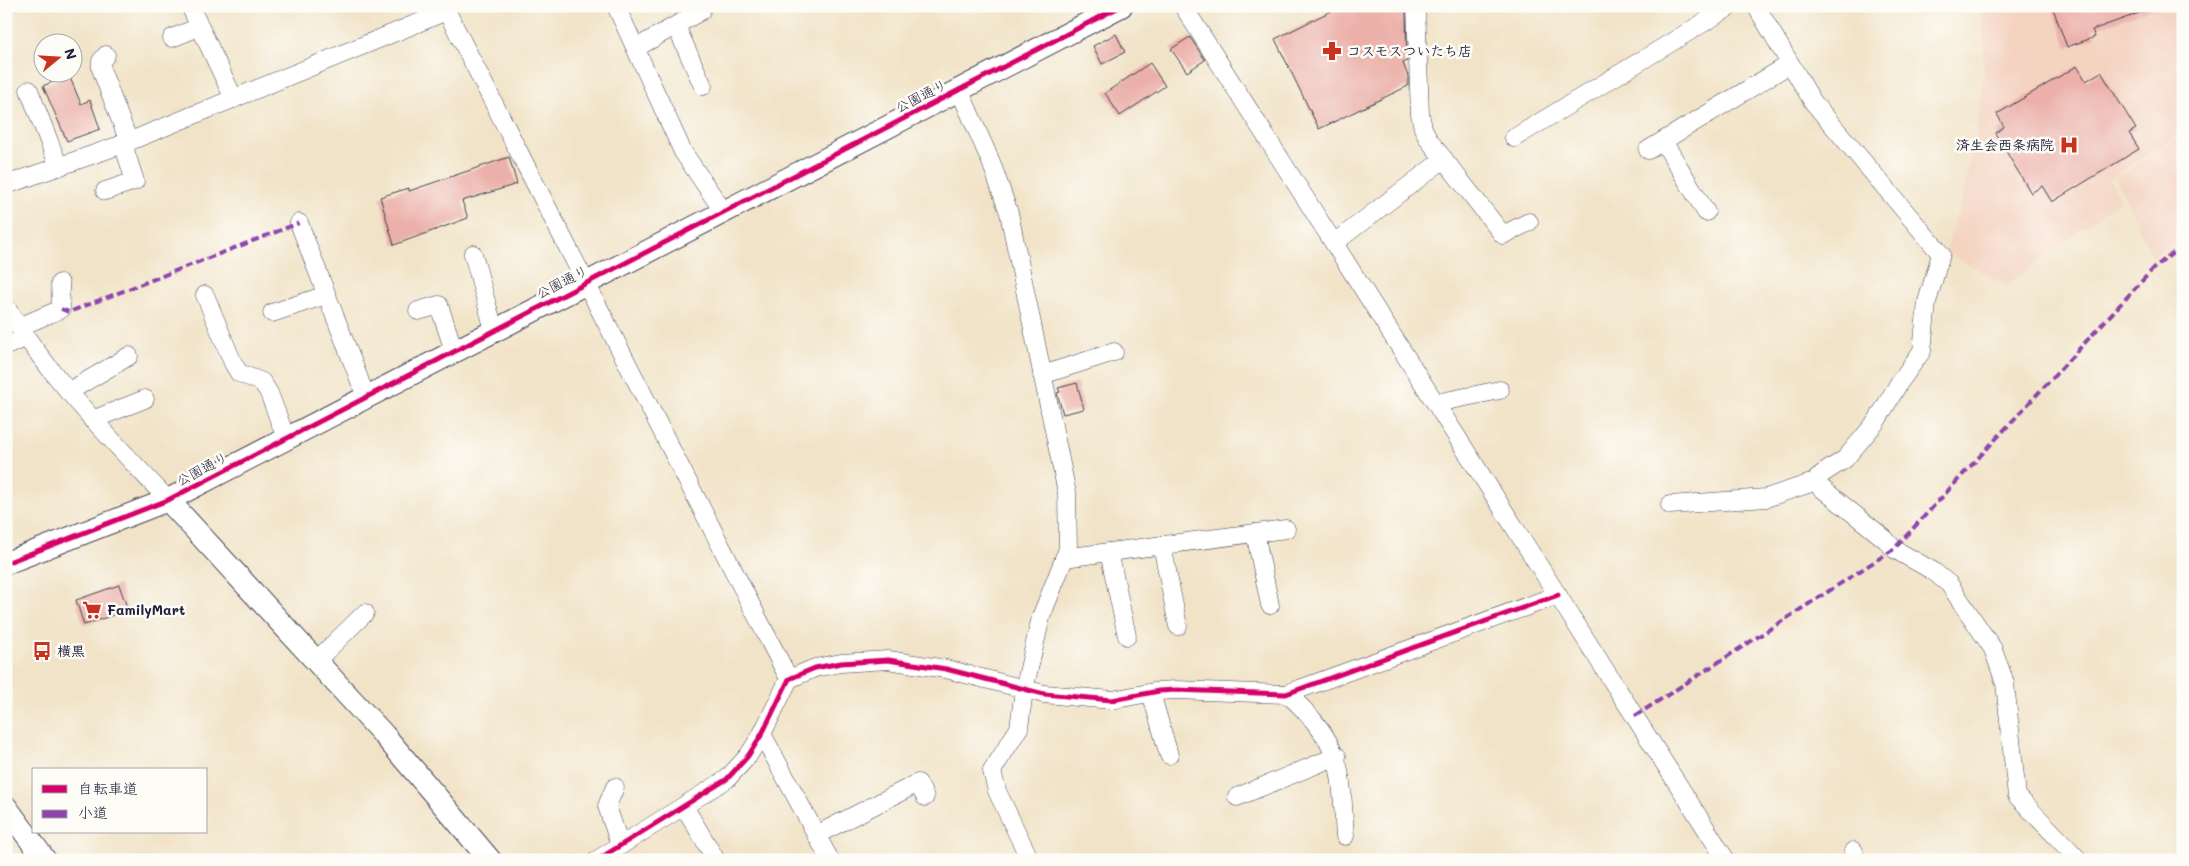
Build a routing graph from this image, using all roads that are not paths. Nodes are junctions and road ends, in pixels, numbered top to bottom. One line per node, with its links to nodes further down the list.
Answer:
1 (190, 6): 10 (street)
2 (616, 6): 13 (street)
3 (1120, 6): 18 (street, 公園通り)
4 (1183, 6): 32 (street)
5 (1416, 6): 24 (street)
6 (1732, 6): 20 (street)
7 (1756, 6): 15 (street)
8 (446, 9): 19 (street); 34 (street)
9 (701, 11): 11 (street)
10 (199, 26): 12 (street); 19 (street)
11 (676, 26): 13 (street); 16 (street)
12 (172, 38)
13 (636, 48): 28 (street)
14 (106, 55): 22 (street)
15 (1790, 64): 21 (street); 55 (street)
16 (702, 86)
17 (29, 90): 25 (street)
18 (959, 90): 28 (street, 公園通り); 47 (street)
19 (234, 99): 22 (street)
20 (1514, 138)
21 (1663, 141): 23 (street); 29 (street)
22 (126, 143): 25 (street); 27 (street)
23 (1648, 150)
24 (1444, 159): 30 (street); 32 (street)
25 (59, 167): 26 (street)
26 (6, 185)
27 (105, 191)
28 (723, 211): 34 (street, 公園通り)
29 (1706, 212)
30 (1529, 222)
31 (299, 223): 36 (street)
32 (1334, 243): 52 (street)
33 (473, 254): 41 (street)
34 (586, 282): 41 (street, 公園通り); 70 (street)
35 (60, 283): 42 (street)
36 (326, 295): 40 (street); 50 (street)
37 (205, 296): 54 (street)
38 (6, 307): 42 (street)
39 (418, 312): 44 (street)
40 (272, 313)
41 (494, 330): 44 (street, 公園通り)
42 (22, 332): 43 (street); 49 (street)
43 (6, 346)
44 (454, 351): 50 (street, 公園通り)
45 (1114, 352): 47 (street)
46 (129, 356): 49 (street)
47 (1042, 374): 62 (street)
48 (1500, 390): 52 (street)
49 (68, 392): 53 (street)
50 (366, 396): 54 (street, 公園通り)
51 (145, 399): 53 (street)
52 (1436, 403): 64 (street)
53 (92, 420): 56 (street)
54 (286, 438): 56 (street, 公園通り)
55 (1814, 482): 57 (street); 92 (street)
56 (168, 500): 63 (street, 公園通り); 69 (street)
57 (1670, 505)
58 (1286, 529): 59 (street)
59 (1255, 533): 60 (street); 65 (street)
60 (1162, 545): 61 (street); 67 (street)
61 (1109, 552): 62 (street); 68 (street)
62 (1064, 558): 71 (street)
63 (6, 563)
64 (1558, 595): 73 (street); 91 (street)
65 (1270, 605)
66 (365, 613): 69 (street)
67 (1178, 626)
68 (1128, 636)
69 (316, 661): 86 (street)
70 (790, 679): 71 (street); 74 (street)
71 (1024, 690): 72 (street); 90 (street)
72 (1151, 693): 73 (street); 75 (street)
73 (1286, 694): 76 (street)
74 (762, 734): 80 (street); 82 (street)
75 (1169, 755)
76 (1336, 756): 79 (street); 83 (street)
77 (615, 786): 84 (street)
78 (925, 797): 82 (street)
79 (1237, 797)
80 (684, 806): 84 (street); 88 (street)
81 (6, 807): 85 (street)
82 (816, 834): 89 (street)
83 (1345, 836)
84 (620, 845): 87 (street)
85 (44, 860)
86 (490, 860)
87 (597, 860)
88 (716, 860)
89 (830, 860)
90 (1030, 860)
91 (1726, 860)
92 (2079, 860)

